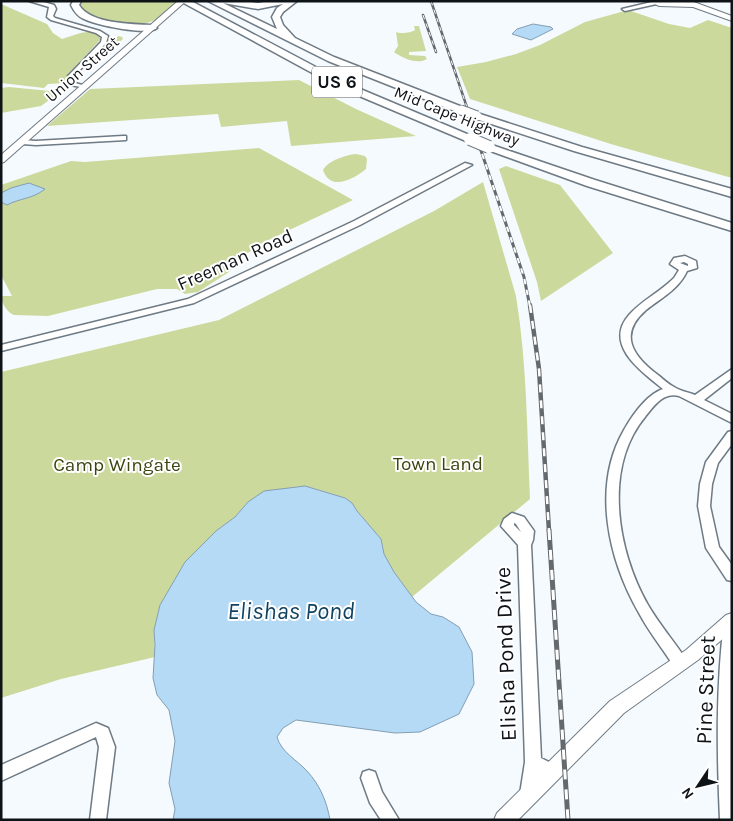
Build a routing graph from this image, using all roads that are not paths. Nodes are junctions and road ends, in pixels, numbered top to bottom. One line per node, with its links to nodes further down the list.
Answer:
1 (32, 1): 19 (street)
2 (72, 1): 15 (highway)
3 (77, 1): 15 (highway)
4 (212, 1): 18 (highway, Mid Cape Highway / US 6)
5 (225, 1): 6 (highway)
6 (285, 1)
7 (293, 1): 18 (highway)
8 (684, 1): 11 (main road)
9 (185, 2): 14 (main road, Union Street); 25 (highway, Mid Cape Highway / US 6, bridge)
10 (663, 2): 11 (main road); 12 (street)
11 (695, 5): 13 (main road)
12 (625, 9)
13 (732, 19)
14 (161, 20): 15 (highway); 16 (main road, Union Street)
15 (125, 28): 16 (highway); 17 (highway)
16 (150, 30): 17 (main road, Union Street)
17 (138, 40): 19 (main road, Union Street)
18 (314, 52): 24 (highway, Mid Cape Highway / US 6, bridge)
19 (84, 87): 21 (main road, Union Street)
20 (123, 138): 21 (street)
21 (22, 142): 22 (main road, Union Street)
22 (1, 160)
23 (468, 165): 27 (street, Freeman Road)
24 (732, 193)
25 (732, 227)
26 (684, 269): 29 (street)
27 (1, 348)
28 (732, 372): 30 (street)
29 (670, 390): 30 (street); 36 (street)
30 (696, 400): 31 (street)
31 (732, 419)
32 (732, 435): 34 (street)
33 (524, 543): 37 (street, Elisha Pond Drive)
34 (732, 576)
35 (731, 621): 36 (main road); 45 (street, Pine Street)
36 (680, 663): 38 (main road)
37 (533, 762): 38 (street, Elisha Pond Drive); 41 (street, Elisha Pond Drive)
38 (553, 772): 41 (main road)
39 (1, 773): 42 (street)
40 (369, 778): 43 (street)
41 (528, 798): 44 (main road)
42 (98, 820)
43 (391, 820)
44 (504, 820)
45 (728, 820)

